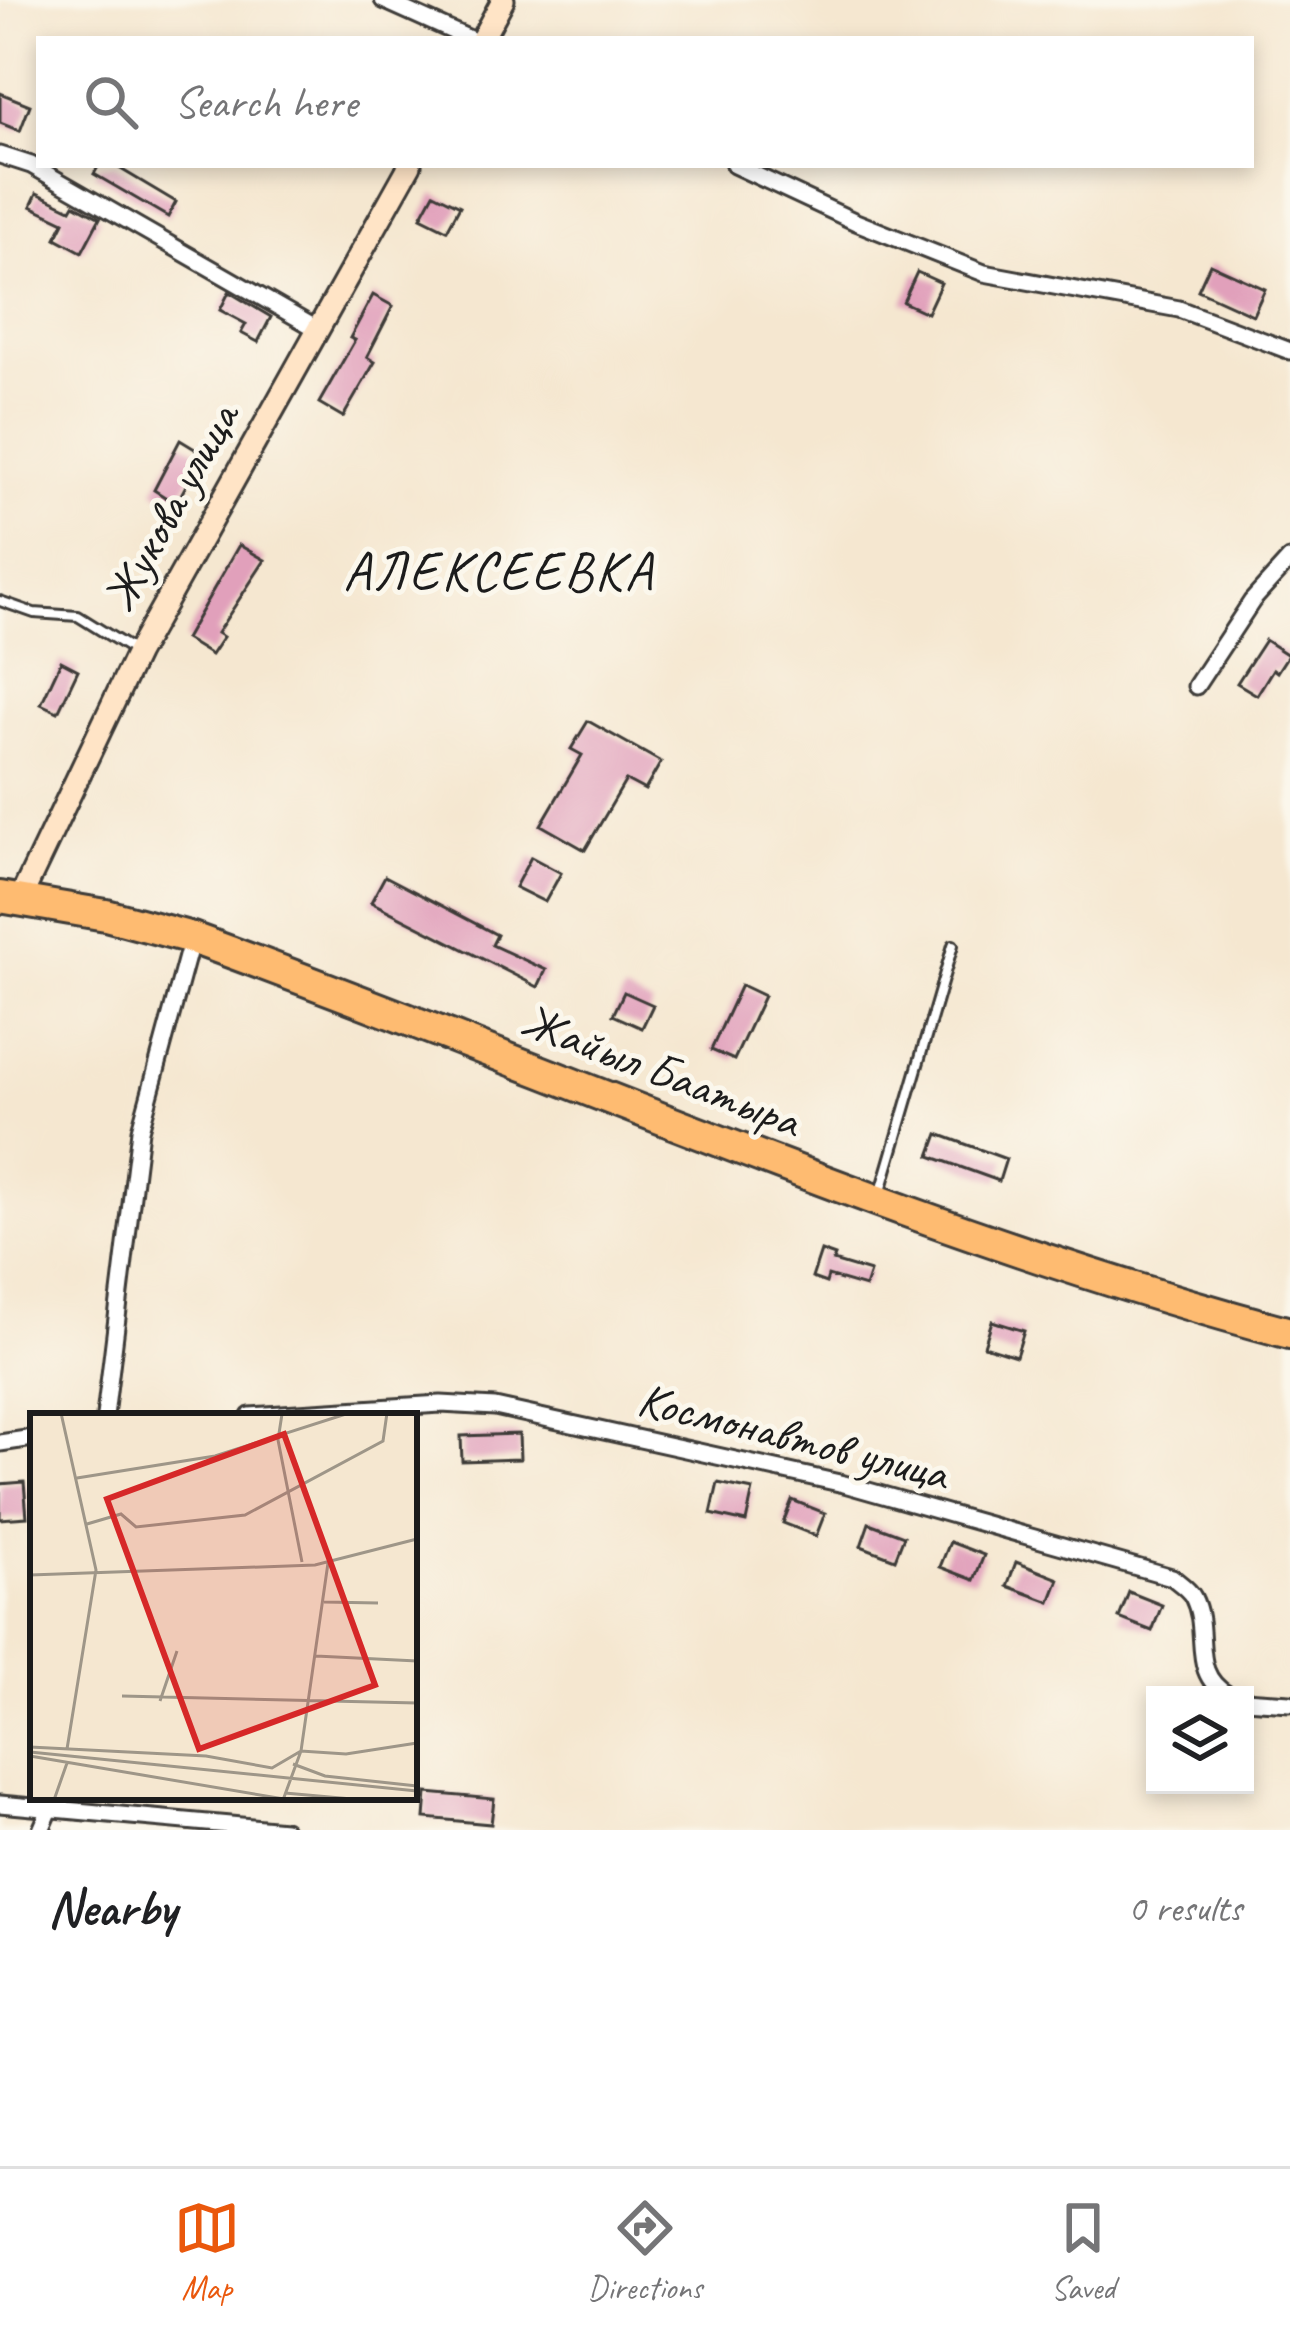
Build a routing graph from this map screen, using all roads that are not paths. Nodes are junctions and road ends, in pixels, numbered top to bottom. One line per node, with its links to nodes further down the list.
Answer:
1 (383, 0): 3 (street)
2 (503, 0): 4 (street)
3 (463, 36)
4 (484, 36)
5 (0, 155): 6 (street)
6 (36, 167)
7 (38, 168): 10 (street)
8 (408, 168): 10 (street, Жукова улица)
9 (740, 168): 11 (street)
10 (316, 329): 14 (street, Жукова улица)
11 (1290, 351)
12 (1290, 560): 15 (street)
13 (0, 601): 14 (lane)
14 (137, 653): 16 (street, Жукова улица)
15 (1196, 686)
16 (10, 898): 17 (highway, Жайыл Баатыра)
17 (192, 938): 19 (highway, Жайыл Баатыра); 21 (street)
18 (953, 945): 19 (lane)
19 (878, 1202): 20 (highway, Жайыл Баатыра)
20 (1290, 1333)
21 (105, 1413)
22 (298, 1413): 25 (street, Космонавтов улица)
23 (30, 1438): 24 (street)
24 (0, 1443)
25 (1214, 1686)
26 (1254, 1701): 27 (street)
27 (1290, 1703)
28 (54, 1802): 29 (street); 30 (street); 31 (street)
29 (0, 1804)
30 (40, 1830)
31 (284, 1830)

